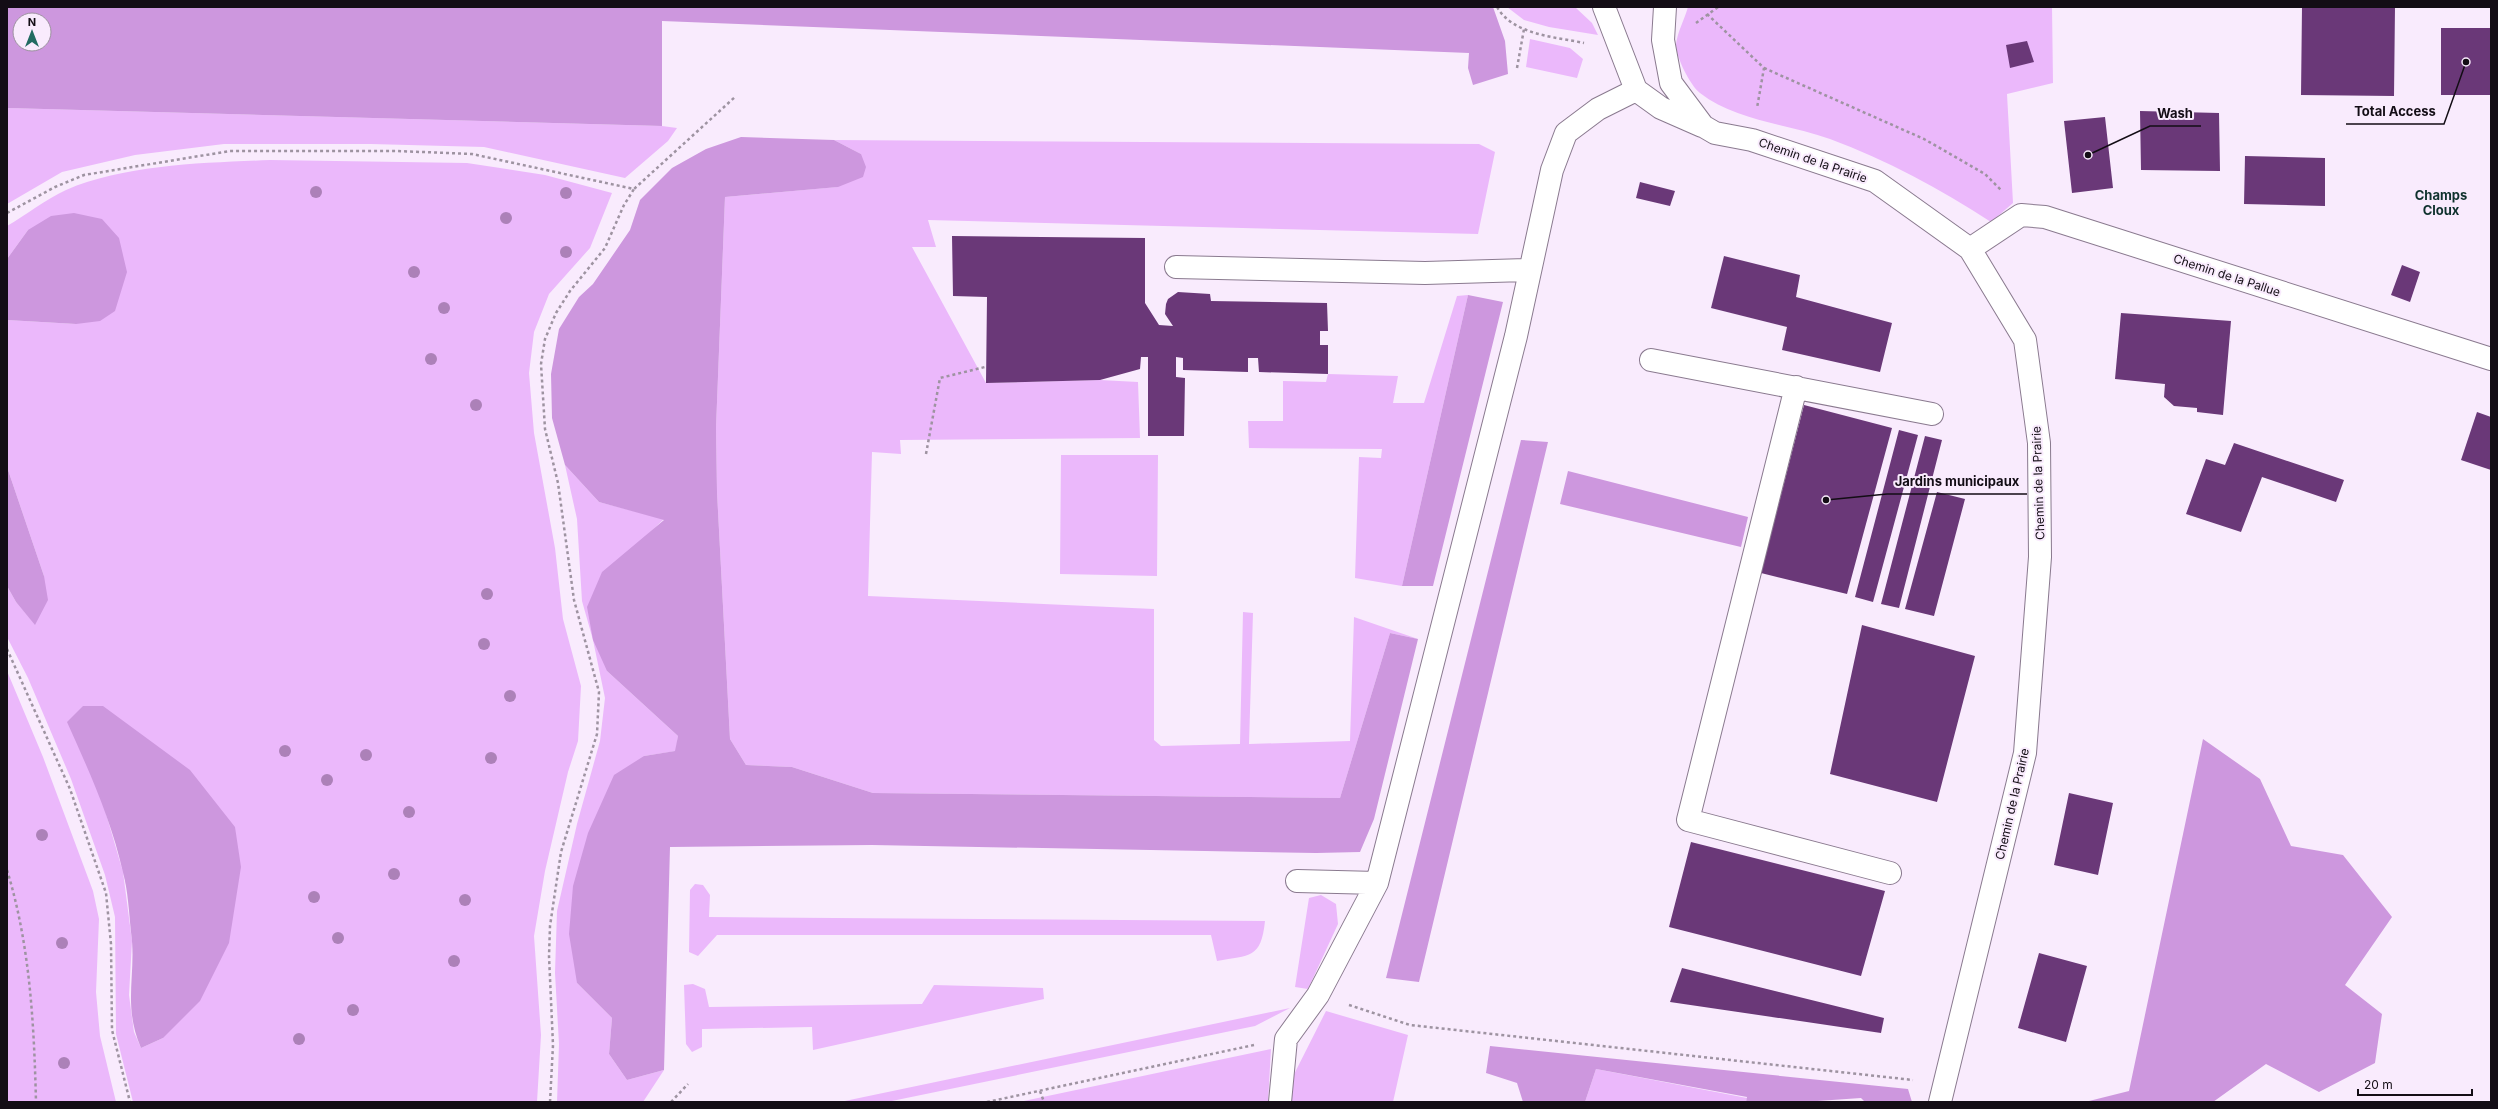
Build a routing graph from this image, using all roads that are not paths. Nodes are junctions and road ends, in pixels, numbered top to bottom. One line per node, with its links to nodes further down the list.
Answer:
1 (1604, 7): 3 (street)
2 (1665, 7): 4 (street)
3 (1636, 90): 4 (street, Chemin de la Prairie); 7 (street)
4 (1702, 126): 5 (street, Chemin de la Prairie)
5 (1970, 249): 8 (street, Chemin de la Pallue); 15 (street, Chemin de la Prairie)
6 (1176, 266): 7 (street)
7 (1529, 270): 14 (street)
8 (2491, 358)
9 (1651, 360): 10 (street)
10 (1796, 387): 11 (street); 12 (street)
11 (1932, 414)
12 (1890, 873)
13 (1297, 881): 14 (street)
14 (1377, 883): 16 (street)
15 (1943, 1093)
16 (1280, 1102)

